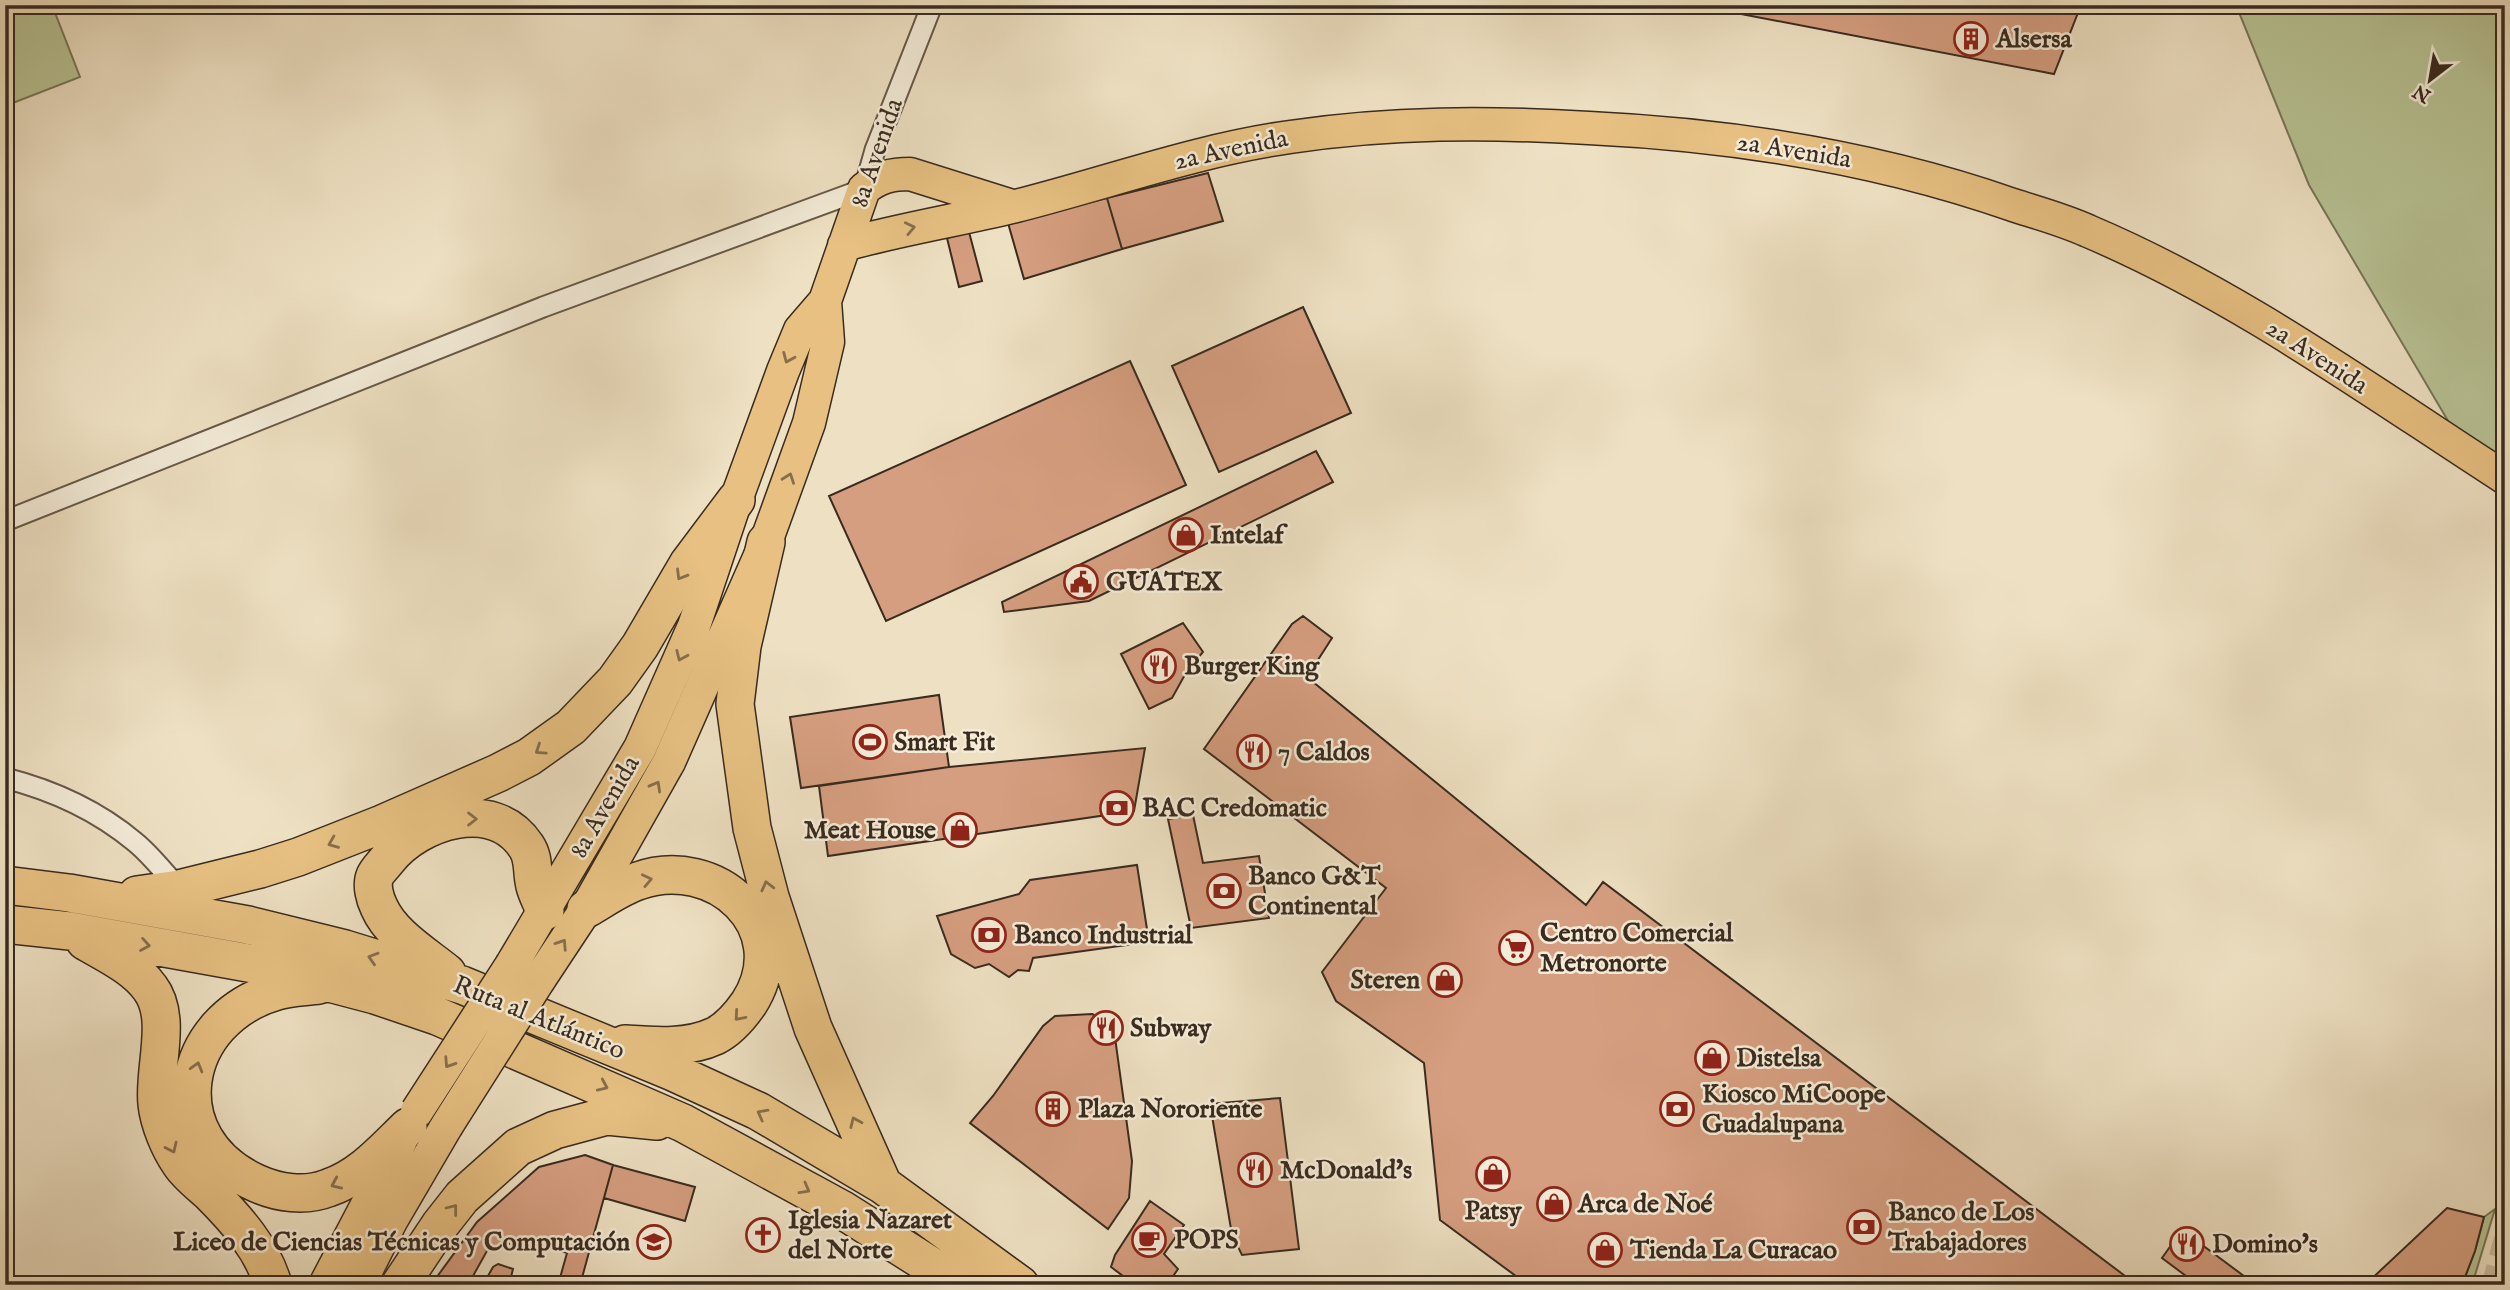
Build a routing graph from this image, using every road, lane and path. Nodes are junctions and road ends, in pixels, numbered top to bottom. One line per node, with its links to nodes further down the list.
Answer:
1 (932, 5): 2 (street, 8a Avenida)
2 (864, 188): 3 (main road); 4 (main road, 8a Avenida); 8 (street)
3 (1014, 206): 4 (main road, 2a Avenida, one-way to 3); 6 (main road, 2a Avenida)
4 (844, 245): 5 (main road, 8a Avenida)
5 (825, 302): 7 (main road, 8a Avenida, one-way to 7); 9 (main road, 8a Avenida, one-way to 5)
6 (2505, 478)
7 (736, 500): 12 (highway, one-way to 12); 15 (main road, 8a Avenida, one-way to 15)
8 (5, 521)
9 (766, 542): 14 (main road, 8a Avenida, one-way to 9); 23 (highway, one-way to 9)
10 (5, 778): 12 (street)
11 (5, 886): 13 (highway, Ruta al Atlántico)
12 (179, 889): 13 (highway)
13 (69, 893): 19 (highway, Ruta al Atlántico, one-way to 13)
14 (586, 909): 20 (highway, one-way to 20); 26 (main road, 8a Avenida, one-way to 14, bridge)
15 (545, 911): 19 (highway, one-way to 15); 21 (main road, 8a Avenida, one-way to 21, bridge)
16 (13, 927): 17 (highway, Ruta al Atlántico)
17 (69, 931): 18 (highway, Ruta al Atlántico, one-way to 18); 24 (highway, one-way to 24)
18 (331, 983): 21 (highway, one-way to 18); 22 (highway, Ruta al Atlántico, one-way to 22)
19 (462, 985): 20 (highway, Ruta al Atlántico)
20 (600, 1042): 23 (highway, Ruta al Atlántico, one-way to 20)
21 (412, 1119): 25 (main road, 8a Avenida)
22 (683, 1123): 27 (highway, one-way to 22); 28 (highway, Ruta al Atlántico, one-way to 28)
23 (883, 1185): 29 (highway, Ruta al Atlántico)
24 (273, 1285)
25 (325, 1285)
26 (359, 1285)
27 (400, 1285)
28 (961, 1285)
29 (1020, 1285)

